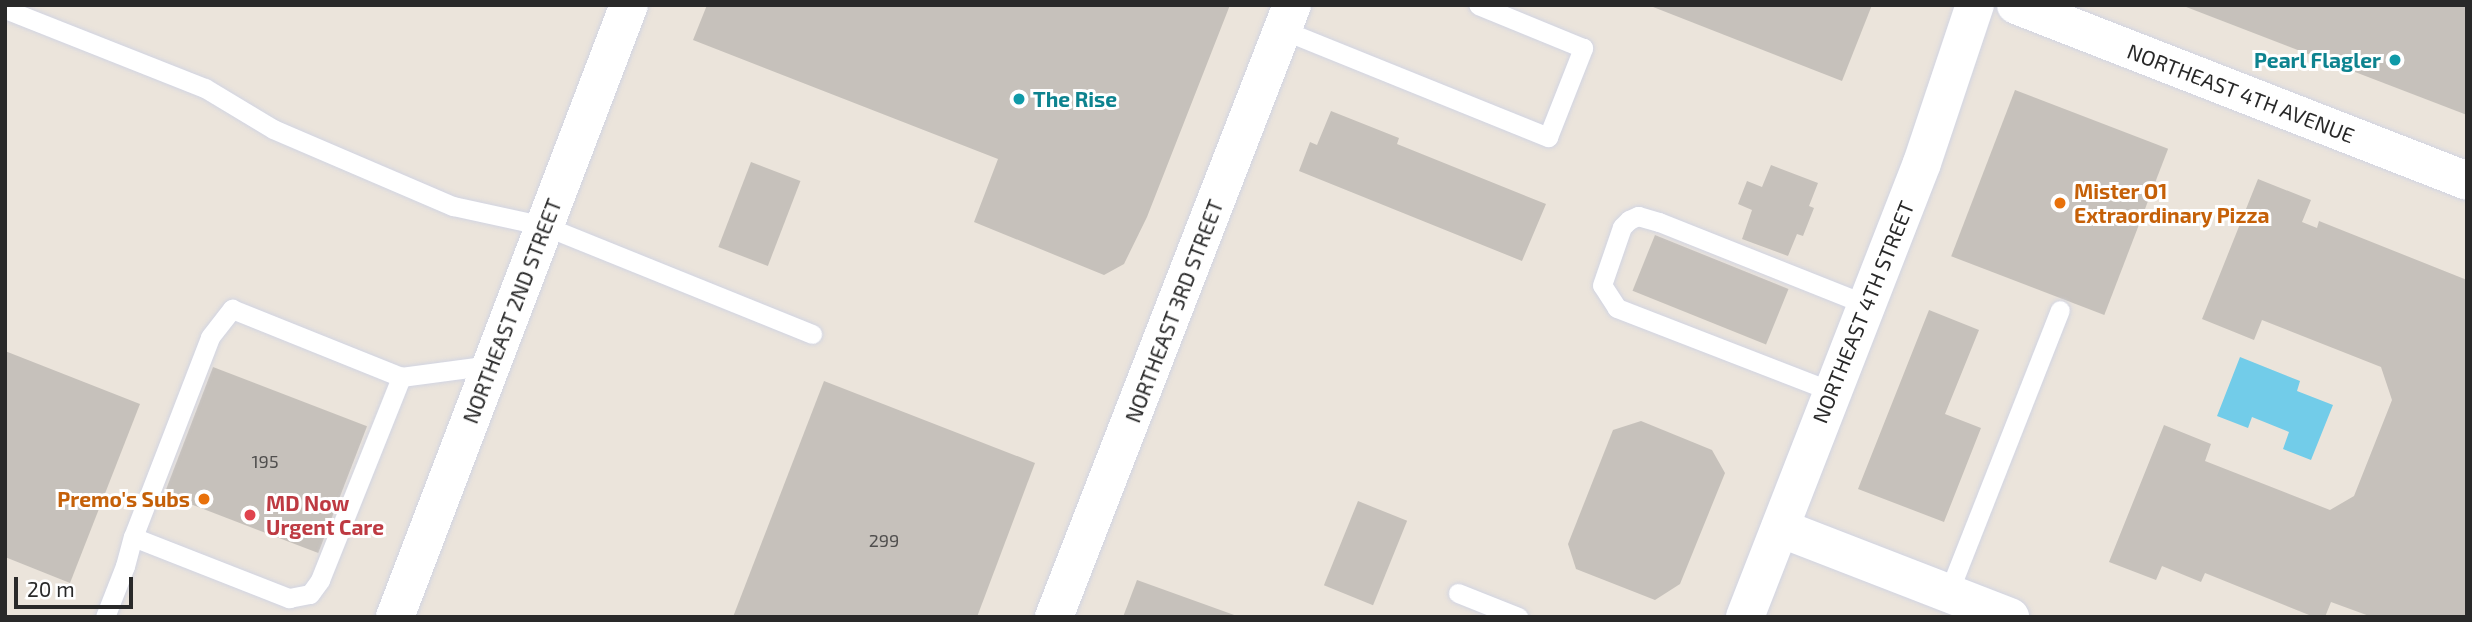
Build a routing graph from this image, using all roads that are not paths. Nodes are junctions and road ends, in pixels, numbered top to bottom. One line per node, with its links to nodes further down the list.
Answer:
1 (629, 5): 8 (street, NORTHEAST 2ND STREET)
2 (1478, 5): 6 (lane)
3 (1975, 5): 9 (street, NORTHEAST 4TH STREET)
4 (2016, 5): 7 (street, NORTHEAST 4TH AVENUE)
5 (5, 9): 8 (lane)
6 (1288, 18): 21 (street, NORTHEAST 3RD STREET)
7 (2467, 181)
8 (545, 226): 11 (lane); 12 (street, NORTHEAST 2ND STREET)
9 (1865, 304): 14 (street, NORTHEAST 4TH STREET); 14 (lane)
10 (2060, 310): 18 (lane)
11 (812, 334)
12 (491, 366): 13 (lane); 20 (street, NORTHEAST 2ND STREET)
13 (401, 377): 16 (lane); 16 (lane)
14 (1831, 391): 15 (street, NORTHEAST 4TH STREET)
15 (1780, 528): 18 (street); 23 (street, NORTHEAST 4TH STREET)
16 (133, 537): 19 (lane)
17 (1458, 593): 22 (lane)
18 (1948, 594): 24 (street)
19 (105, 617)
20 (395, 617)
21 (1054, 617)
22 (1518, 617)
23 (1745, 617)
24 (2010, 617)

